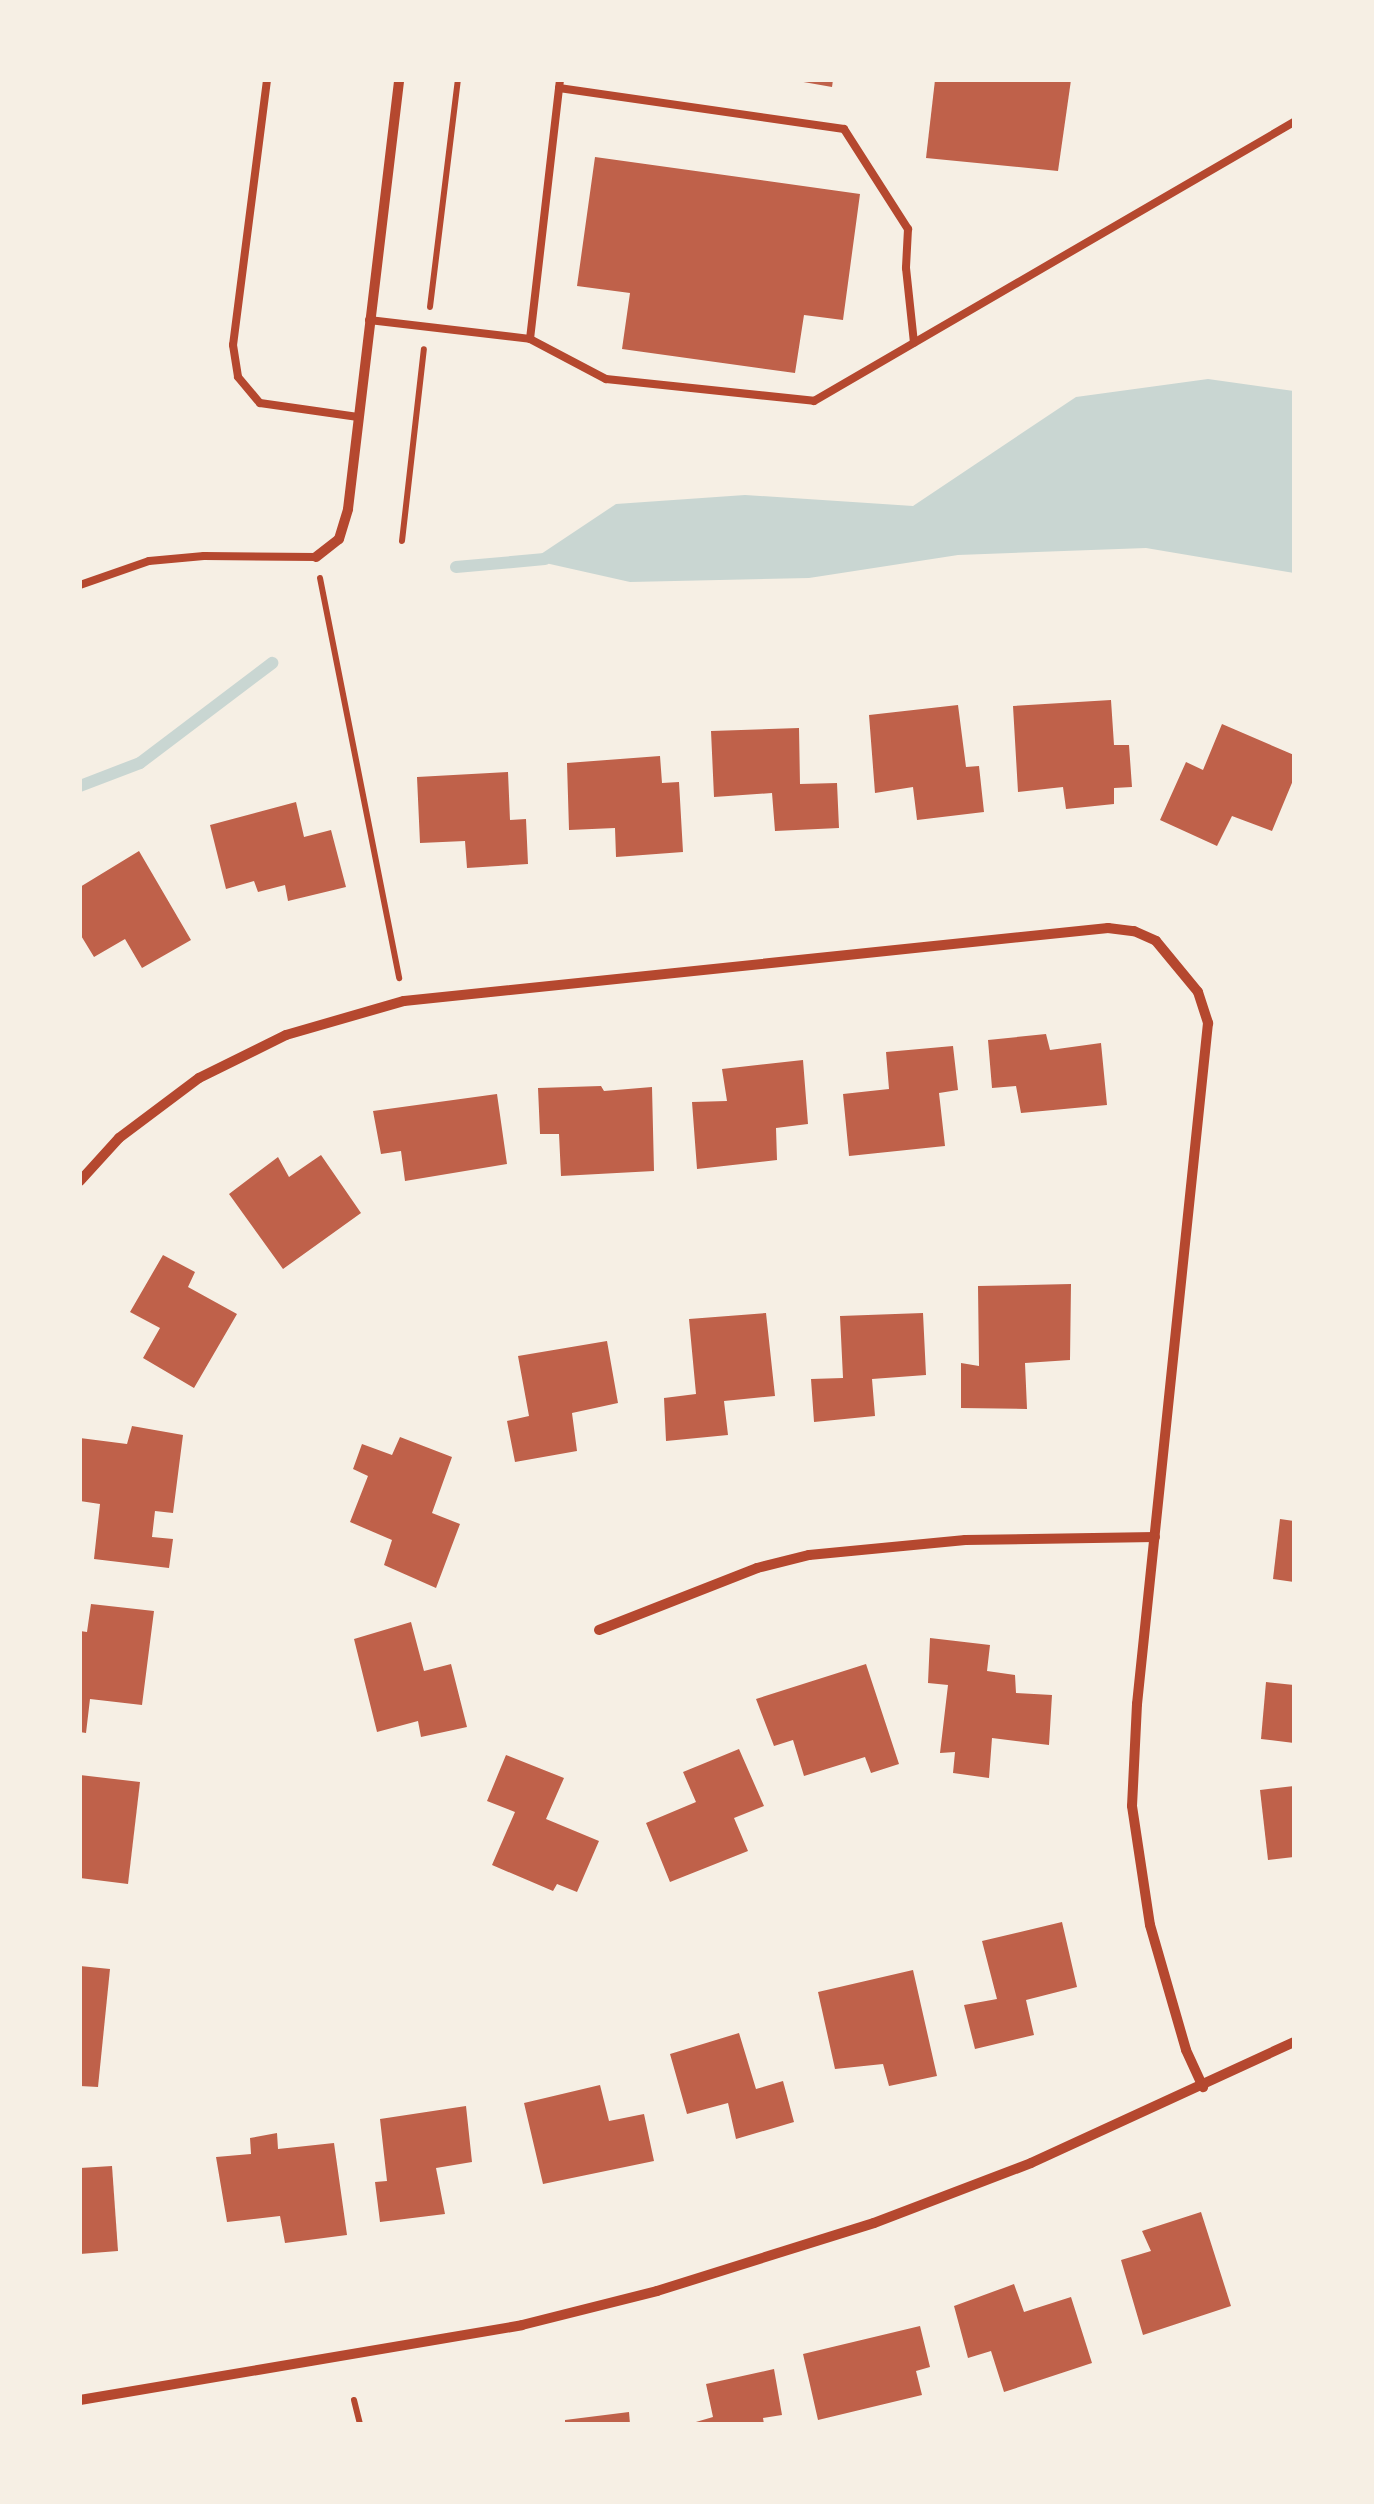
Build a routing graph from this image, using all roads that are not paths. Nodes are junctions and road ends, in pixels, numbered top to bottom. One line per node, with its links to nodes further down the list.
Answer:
1 (267, 80): 8 (lane)
2 (399, 80): 5 (street)
3 (560, 84): 6 (lane); 7 (lane)
4 (1294, 122): 7 (lane)
5 (369, 320): 6 (lane); 8 (street)
6 (530, 338): 7 (lane)
7 (914, 343)
8 (358, 417): 9 (street)
9 (316, 558): 10 (lane)
10 (80, 585)
11 (80, 1181): 12 (street)
12 (1155, 1537): 13 (street); 15 (street)
13 (600, 1630)
14 (1294, 2042): 15 (street)
15 (1203, 2087): 16 (street)
16 (80, 2400)

